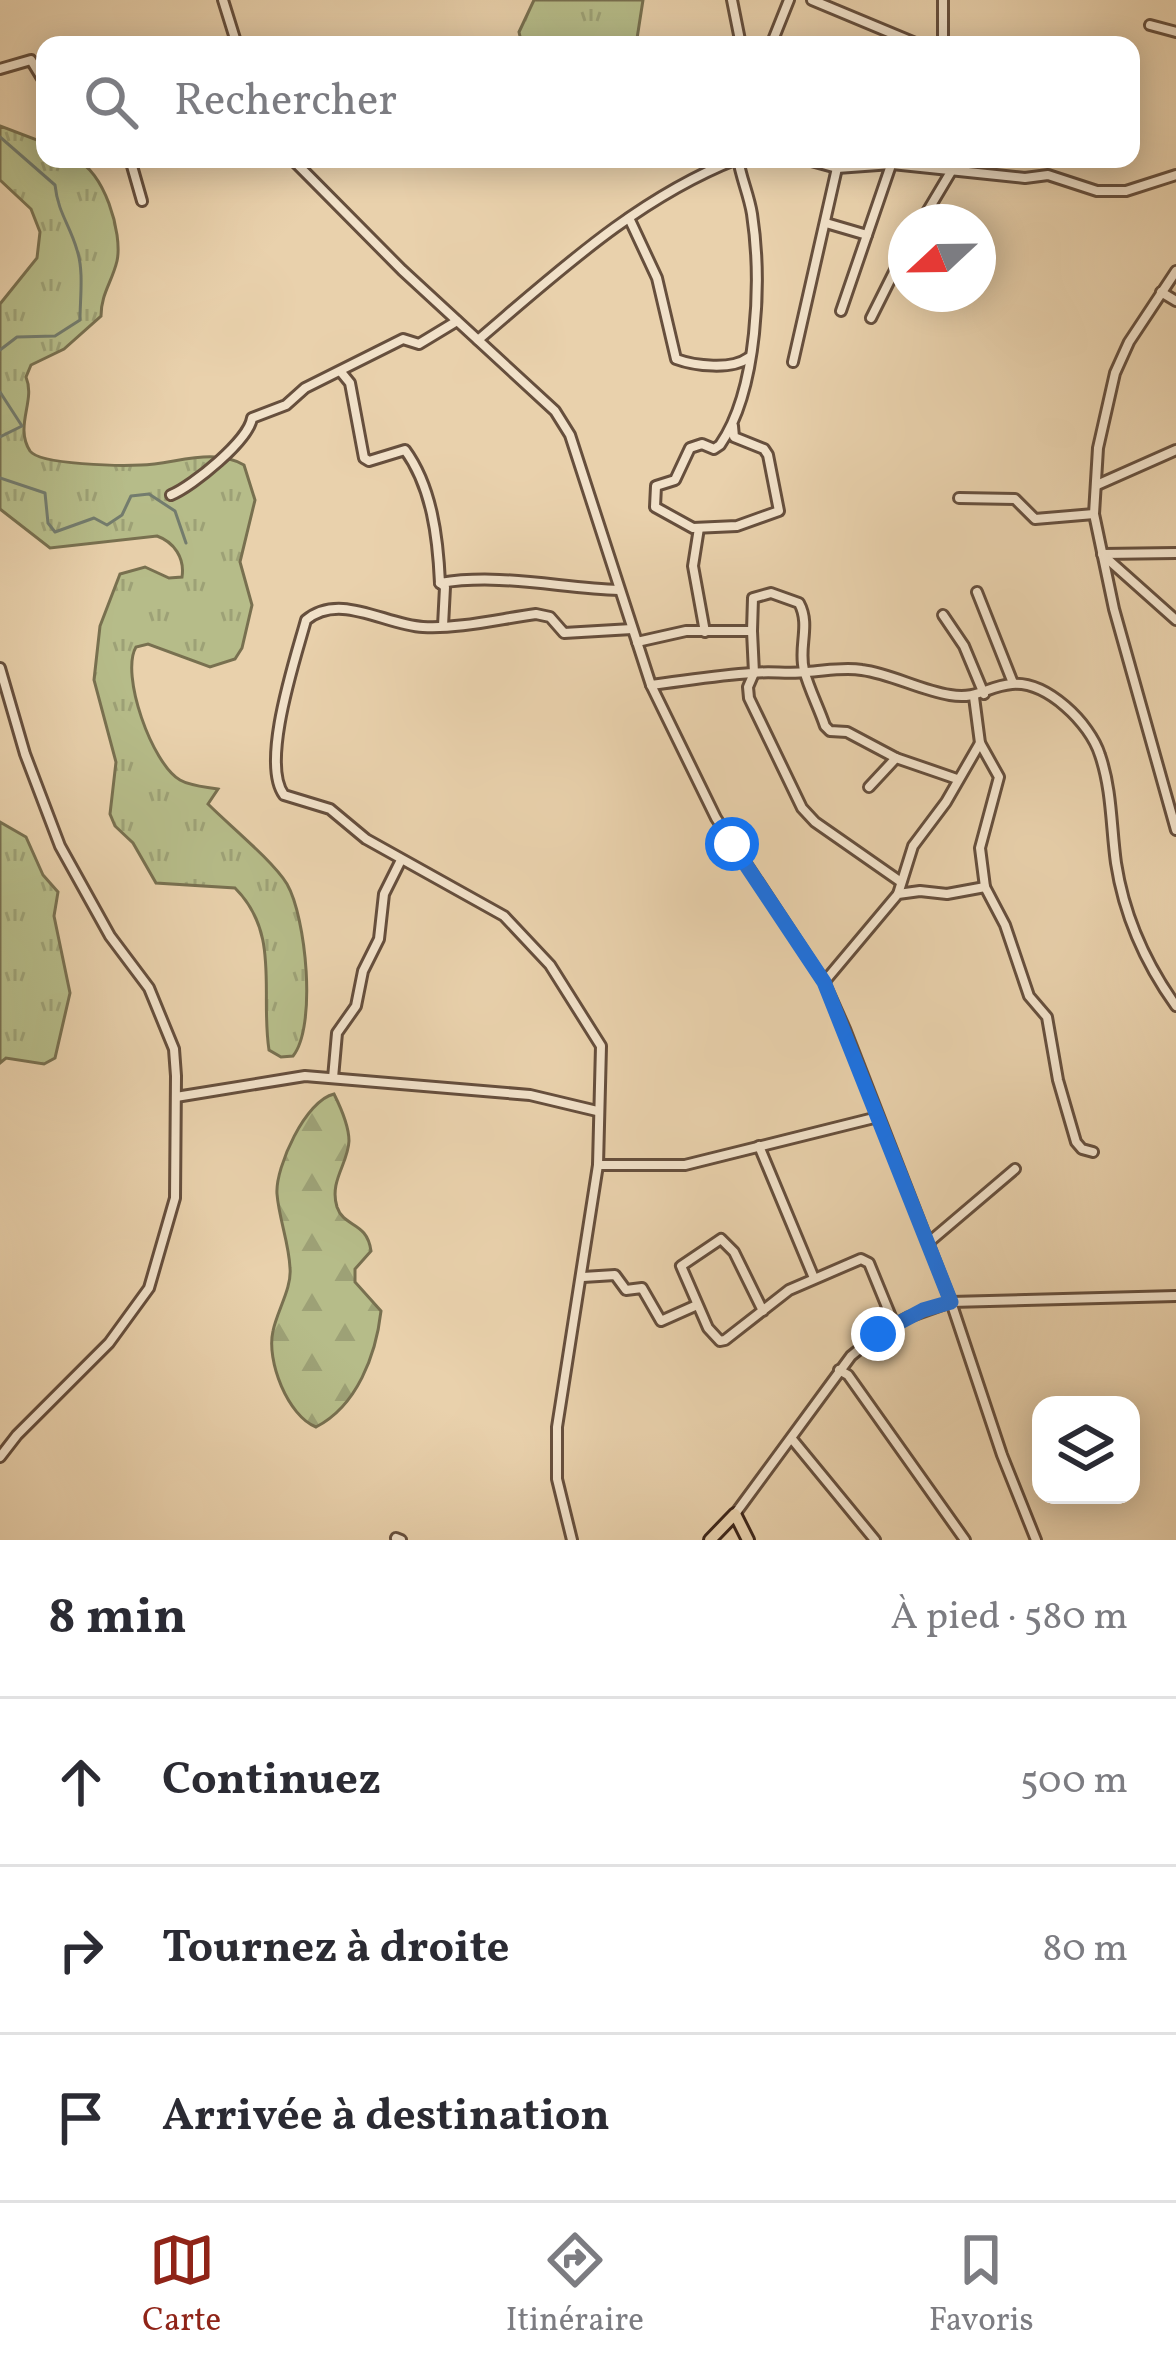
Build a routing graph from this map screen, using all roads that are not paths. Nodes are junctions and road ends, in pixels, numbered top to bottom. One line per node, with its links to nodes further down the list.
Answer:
1 (223, 0): 8 (street)
2 (732, 0): 9 (street)
3 (789, 0): 10 (street)
4 (812, 0): 11 (street)
5 (943, 0): 12 (street)
6 (1150, 25): 7 (street)
7 (1176, 32)
8 (234, 36)
9 (739, 36)
10 (775, 36)
11 (898, 36)
12 (943, 36)
13 (36, 68): 14 (street)
14 (0, 69)
15 (133, 168): 24 (street)
16 (301, 168): 35 (street)
17 (721, 168): 26 (street)
18 (739, 168): 37 (street)
19 (837, 168): 27 (street)
20 (891, 168): 28 (street)
21 (946, 168): 22 (street)
22 (952, 170): 23 (street); 25 (street)
23 (1176, 175)
24 (142, 201)
25 (932, 204)
26 (629, 218): 36 (street); 37 (street)
27 (826, 223): 28 (street); 38 (street)
28 (867, 235): 33 (street)
29 (1176, 272): 31 (street)
30 (888, 284): 34 (street)
31 (1161, 292): 32 (street); 42 (street)
32 (1176, 301)
33 (842, 311)
34 (871, 318)
35 (457, 320): 36 (street); 39 (street)
36 (478, 340): 50 (street)
37 (749, 357): 40 (street)
38 (794, 362)
39 (341, 372): 43 (street); 49 (street)
40 (733, 427): 46 (street); 46 (street)
41 (1176, 450): 42 (street)
42 (1097, 485): 45 (street)
43 (171, 495)
44 (958, 498): 45 (street)
45 (1094, 514): 48 (street)
46 (699, 528): 57 (street)
47 (1176, 553): 48 (street)
48 (1102, 554): 53 (street); 69 (street)
49 (440, 583): 50 (street); 54 (street)
50 (620, 590): 55 (street)
51 (977, 592): 62 (street)
52 (943, 615): 64 (street)
53 (1176, 620)
54 (443, 626): 55 (street); 70 (street)
55 (632, 629): 58 (street)
56 (752, 631): 57 (street); 60 (street); 61 (street)
57 (705, 632): 58 (street)
58 (637, 643): 63 (street)
59 (0, 668): 77 (street)
60 (805, 672): 61 (street); 64 (street); 66 (street)
61 (754, 673): 63 (street); 71 (street)
62 (1013, 683): 64 (street); 75 (street)
63 (651, 686): 74 (street)
64 (979, 695): 65 (street)
65 (980, 742): 67 (street); 72 (street)
66 (896, 758): 67 (street); 68 (street)
67 (956, 779): 71 (street)
68 (868, 787)
69 (1176, 830)
70 (401, 860): 76 (street); 78 (street)
71 (901, 882): 73 (street)
72 (985, 887): 73 (street); 81 (street)
73 (898, 894): 74 (street)
74 (824, 982): 79 (street)
75 (1176, 1006)
76 (333, 1078): 77 (street); 78 (street)
77 (176, 1097): 94 (street)
78 (597, 1111): 82 (street)
79 (878, 1117): 80 (street); 84 (street)
80 (759, 1146): 82 (street); 86 (street)
81 (1093, 1152)
82 (598, 1166): 85 (street)
83 (1015, 1169): 84 (street)
84 (928, 1243): 88 (street)
85 (583, 1277): 89 (street); 96 (street)
86 (814, 1278): 90 (street); 91 (street)
87 (1176, 1296): 88 (street)
88 (951, 1302): 91 (street); 101 (street)
89 (697, 1305): 90 (street); 90 (street)
90 (764, 1311)
91 (894, 1324): 92 (street)
92 (839, 1370): 93 (street); 100 (street)
93 (792, 1438): 95 (street); 99 (street)
94 (0, 1457)
95 (734, 1514): 97 (main road); 98 (main road)
96 (572, 1540)
97 (710, 1540)
98 (748, 1540)
99 (875, 1540)
100 (965, 1540)
101 (1036, 1540)

